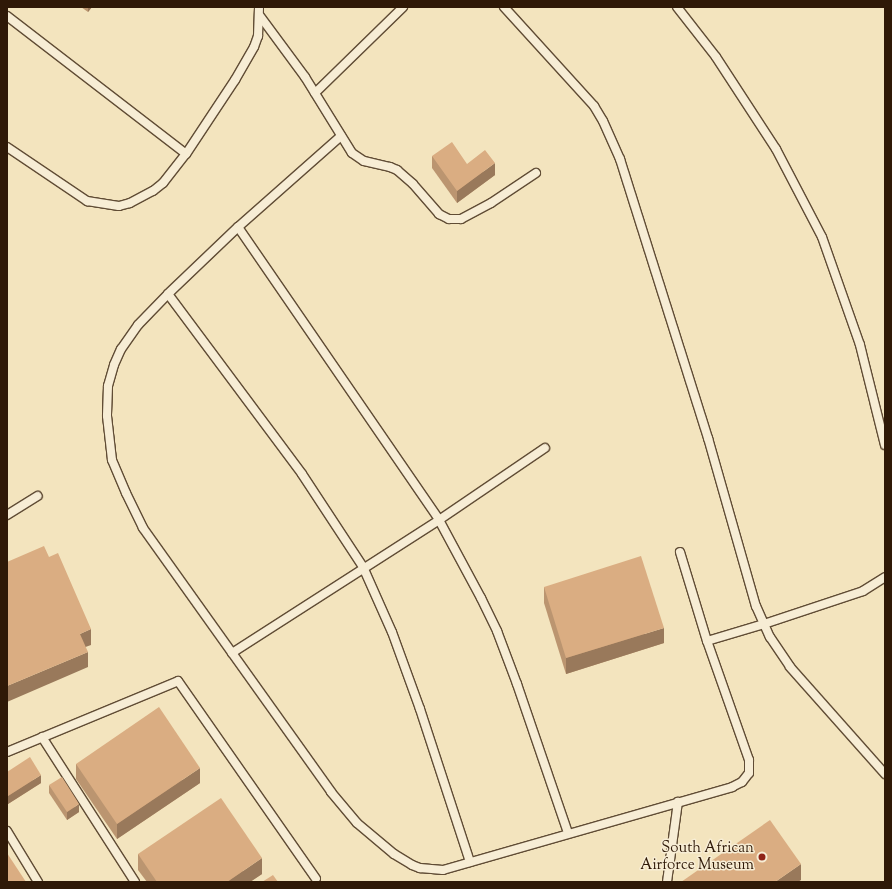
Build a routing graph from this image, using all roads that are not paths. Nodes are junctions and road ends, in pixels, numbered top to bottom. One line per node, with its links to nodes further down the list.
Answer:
1 (259, 7): 6 (lane)
2 (403, 7): 7 (lane)
3 (504, 7): 22 (lane)
4 (677, 7): 14 (lane)
5 (7, 16): 10 (lane)
6 (260, 16): 7 (lane); 10 (lane)
7 (315, 93): 8 (lane)
8 (341, 136): 11 (lane); 12 (lane)
9 (7, 147): 10 (lane)
10 (186, 154)
11 (536, 174)
12 (238, 227): 13 (lane); 18 (lane)
13 (168, 294): 20 (lane); 24 (lane)
14 (885, 445)
15 (545, 448): 18 (lane)
16 (38, 496): 17 (lane)
17 (7, 515)
18 (438, 520): 20 (lane); 30 (lane)
19 (680, 552): 23 (lane)
20 (363, 567): 24 (lane); 31 (lane)
21 (885, 577): 22 (lane)
22 (764, 624): 23 (lane); 27 (lane)
23 (707, 641): 28 (lane)
24 (232, 653): 31 (lane)
25 (42, 737): 26 (lane); 32 (lane); 34 (lane)
26 (7, 752)
27 (885, 774)
28 (678, 802): 30 (lane); 35 (lane)
29 (7, 831): 33 (lane)
30 (568, 833): 31 (lane)
31 (470, 862)
32 (316, 879)
33 (38, 882)
34 (135, 882)
35 (667, 882)

